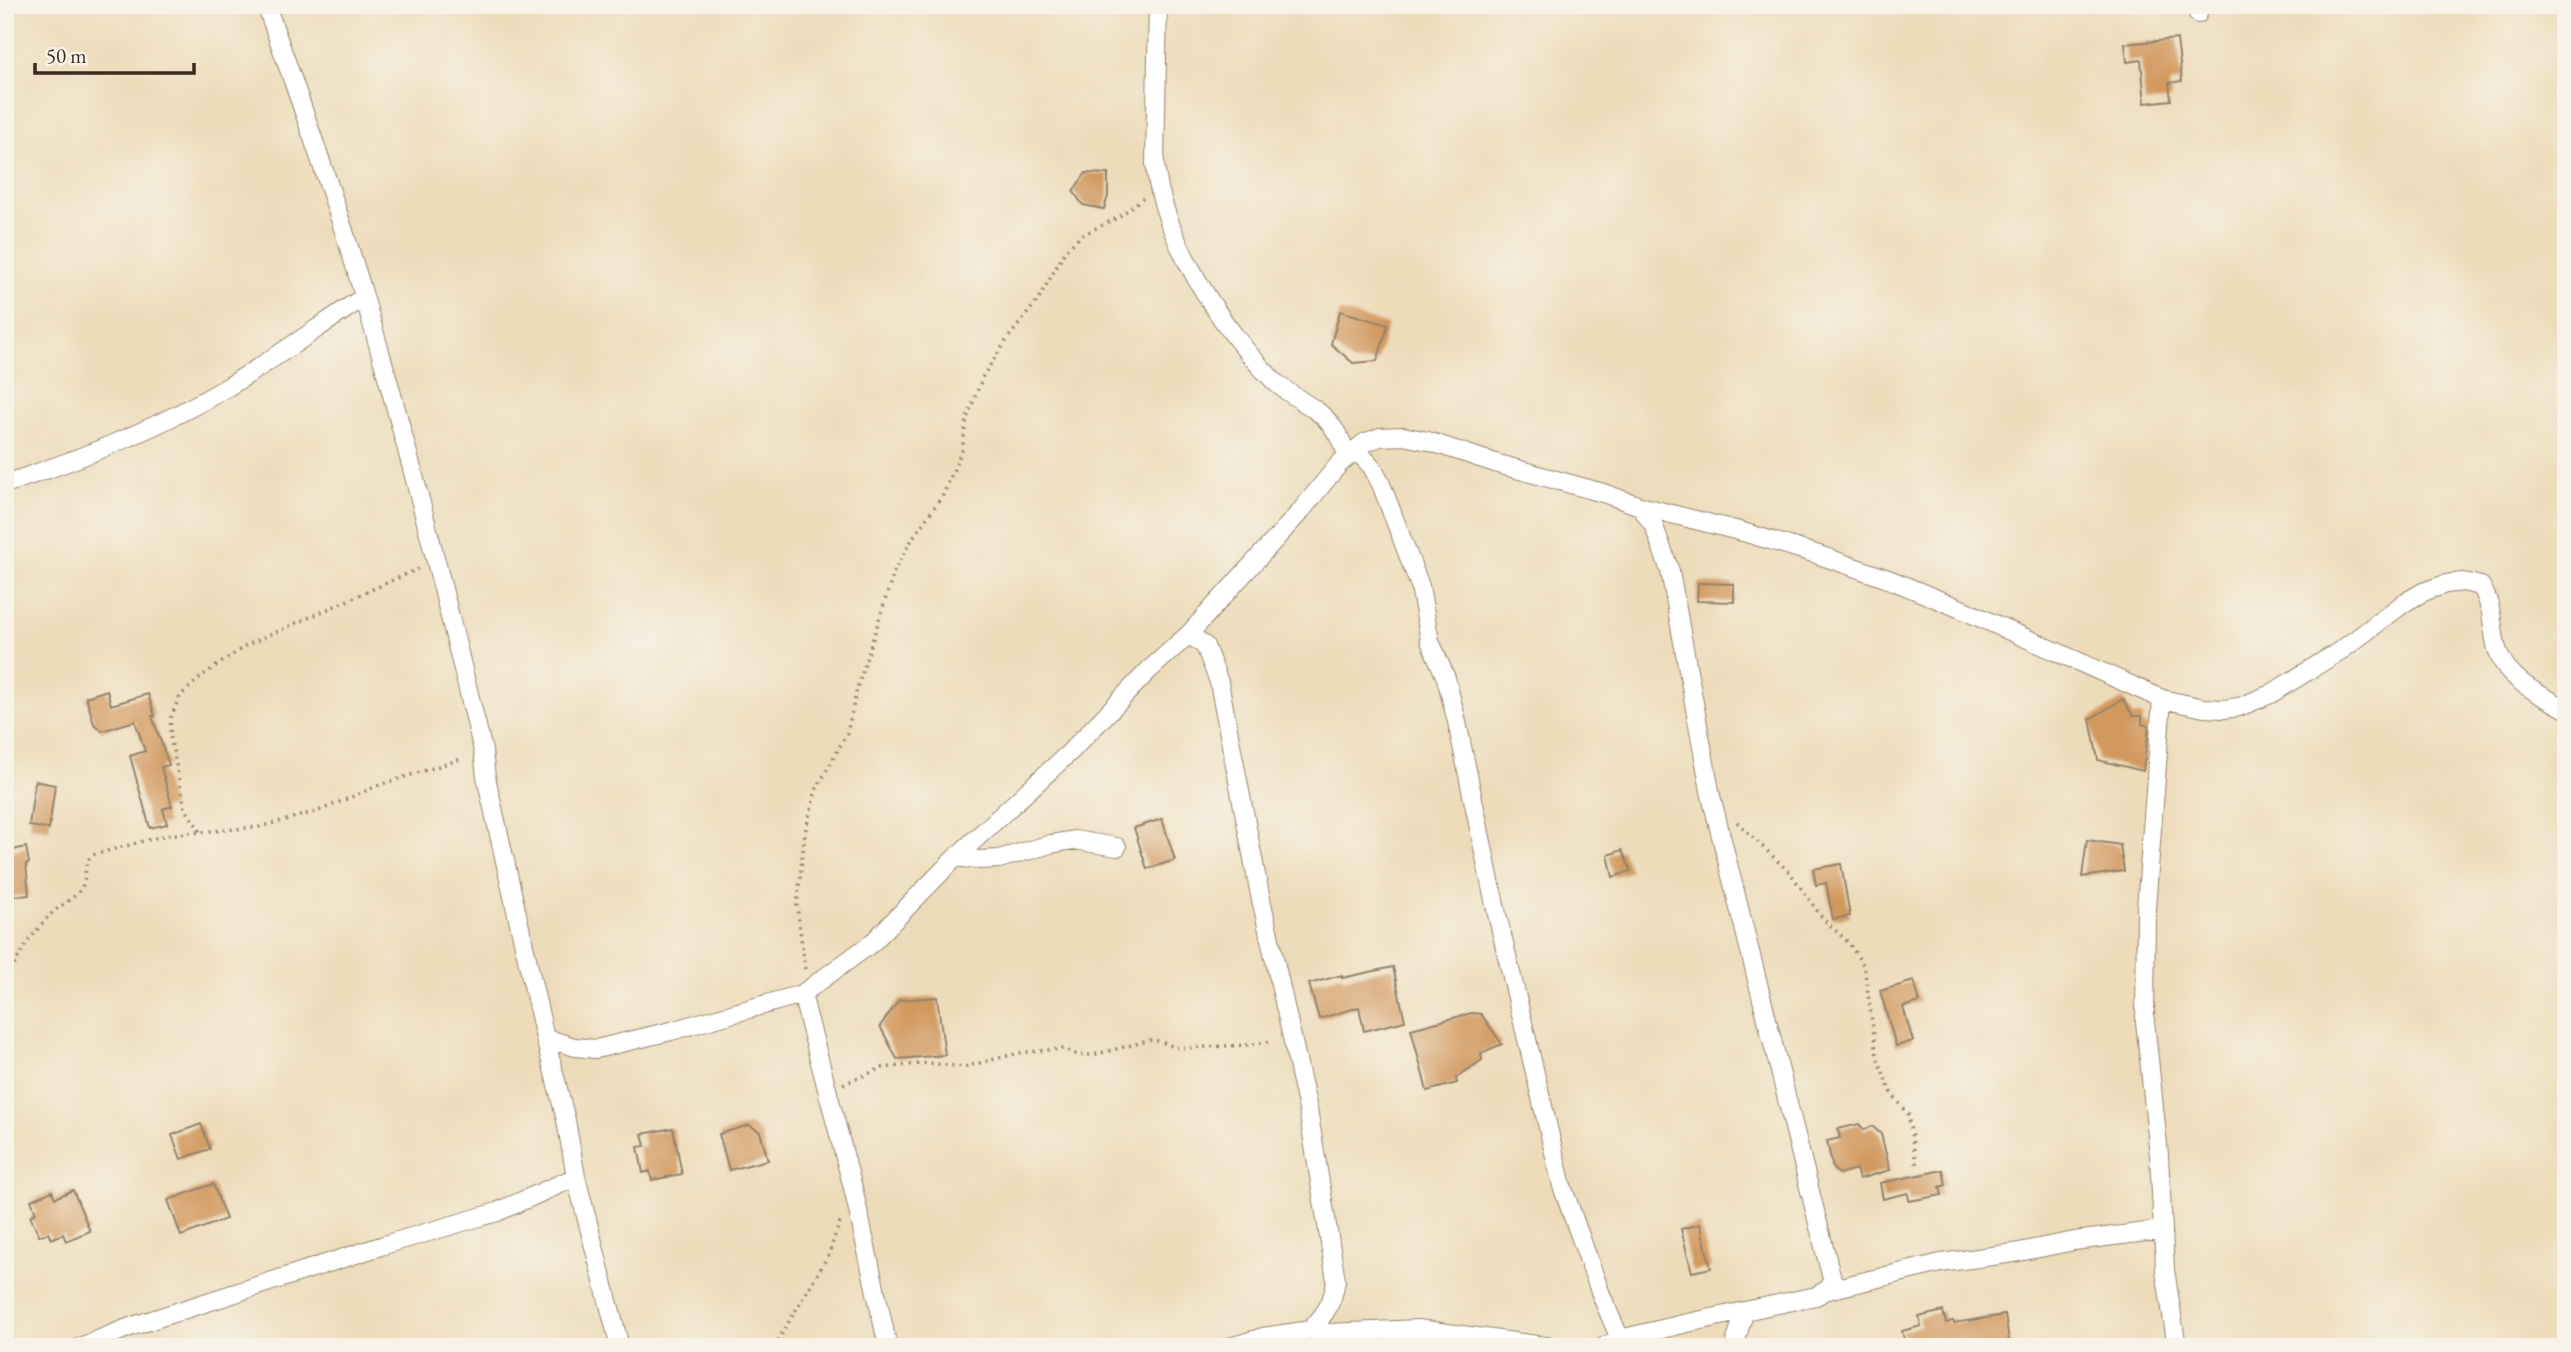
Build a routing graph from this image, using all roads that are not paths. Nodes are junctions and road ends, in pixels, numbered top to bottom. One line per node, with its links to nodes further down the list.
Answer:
1 (266, 5): 3 (street)
2 (1158, 5): 4 (street)
3 (364, 297): 5 (street); 13 (street)
4 (1351, 453): 6 (street); 7 (street); 20 (street)
5 (5, 484)
6 (1640, 506): 8 (street); 16 (street)
7 (1189, 634): 11 (street); 19 (street)
8 (2162, 699): 9 (street); 15 (street)
9 (2566, 709)
10 (1116, 847): 11 (street)
11 (956, 857): 12 (street)
12 (808, 990): 13 (street); 23 (street)
13 (545, 1038): 14 (street)
14 (576, 1177): 21 (street); 22 (street)
15 (2162, 1230): 16 (street); 29 (street)
16 (1828, 1290): 17 (street)
17 (1744, 1313): 20 (street); 28 (street)
18 (1418, 1329): 19 (street); 25 (street); 26 (street)
19 (1310, 1330): 24 (street)
20 (1620, 1339): 27 (street)
21 (80, 1347)
22 (620, 1347)
23 (888, 1347)
24 (1230, 1347)
25 (1443, 1347)
26 (1552, 1347)
27 (1603, 1347)
28 (1734, 1347)
29 (2176, 1347)

